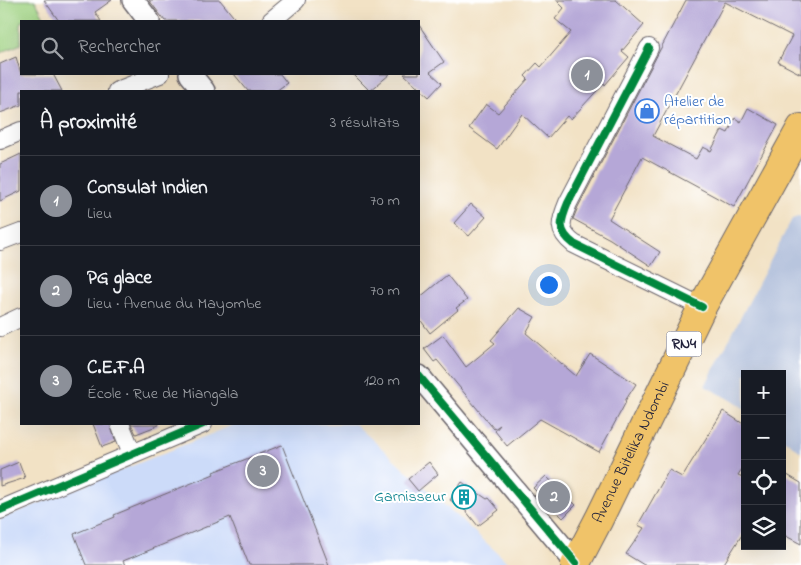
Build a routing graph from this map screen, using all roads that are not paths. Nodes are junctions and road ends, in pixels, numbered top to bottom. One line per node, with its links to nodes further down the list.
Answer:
1 (133, 0): 3 (street)
2 (296, 0): 4 (street)
3 (148, 20)
4 (272, 20)
5 (649, 48): 13 (street)
6 (157, 75): 7 (street)
7 (120, 90)
8 (801, 128): 13 (highway, Avenue Bitelika Ndombi / RN4)
9 (20, 131): 10 (street)
10 (0, 140)
11 (20, 233): 12 (street)
12 (0, 241)
13 (702, 308): 21 (highway, Avenue Bitelika Ndombi / RN4)
14 (20, 318): 15 (street)
15 (0, 327)
16 (420, 377): 21 (street)
17 (120, 425): 19 (street)
18 (201, 425): 19 (street)
19 (132, 453): 20 (street)
20 (0, 510)
21 (576, 564)

